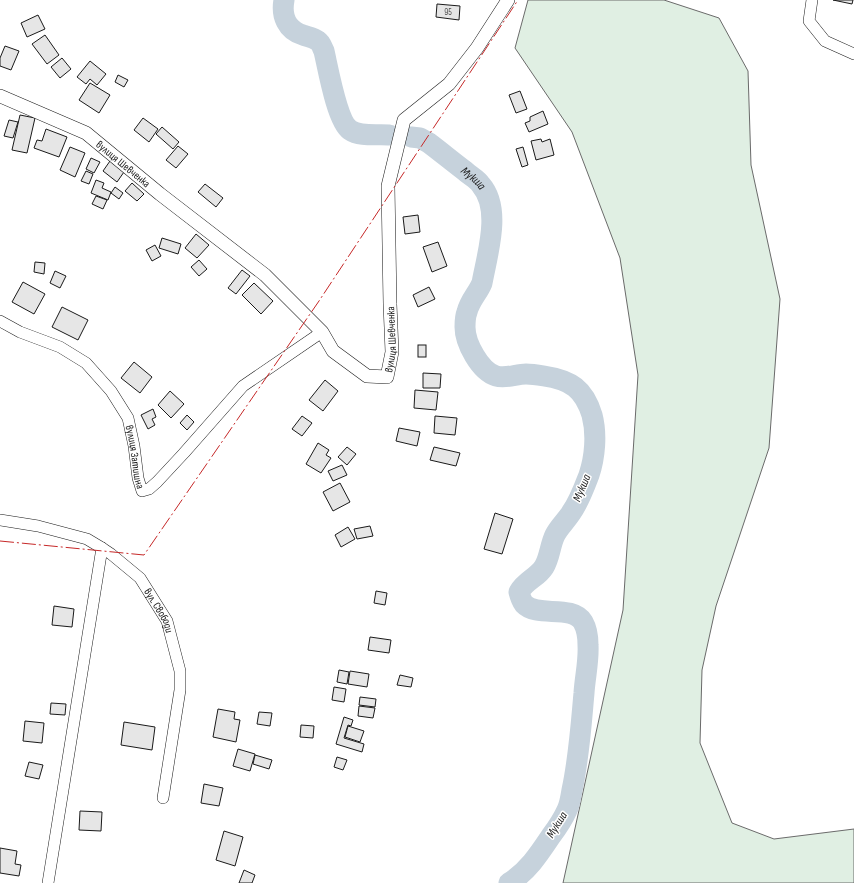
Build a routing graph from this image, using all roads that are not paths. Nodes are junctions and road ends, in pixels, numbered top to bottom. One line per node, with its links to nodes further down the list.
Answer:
1 (508, 0): 6 (street, вулиця Шевченка)
2 (812, 0): 3 (street)
3 (854, 54)
4 (0, 96): 6 (street, вулиця Шевченка)
5 (0, 322): 6 (street, вулиця Затишна)
6 (322, 332)
7 (0, 520): 8 (street, вул. Свободи)
8 (102, 548): 9 (street, вул. Свободи); 10 (street)
9 (163, 798)
10 (48, 883)

